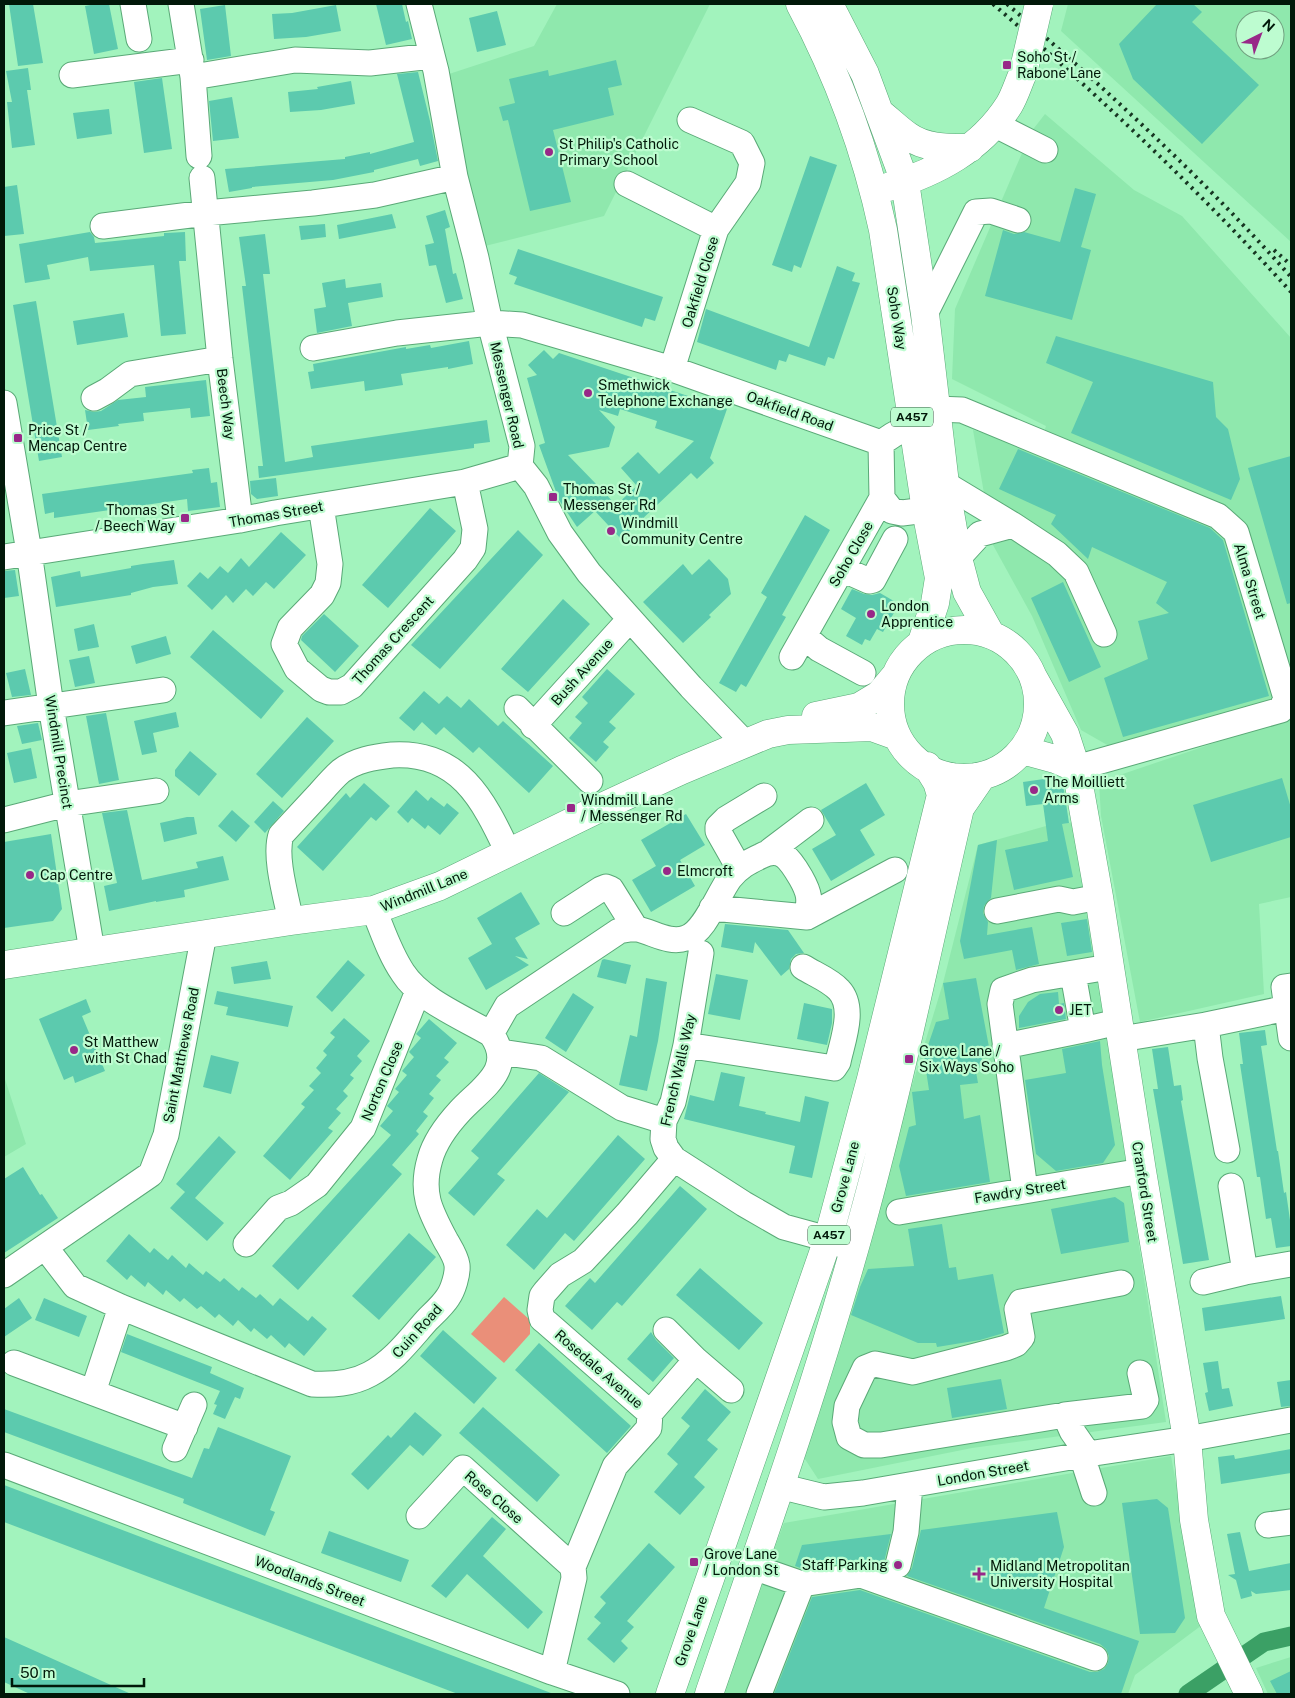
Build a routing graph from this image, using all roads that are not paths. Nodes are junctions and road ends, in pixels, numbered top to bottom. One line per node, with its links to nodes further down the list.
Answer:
1 (133, 4): 7 (street)
2 (181, 4): 9 (street, Beech Way)
3 (419, 4): 8 (street, Messenger Road)
4 (800, 4): 19 (main road, Soho Way / A457)
5 (830, 4): 11 (main road, Soho Way / A457)
6 (1039, 4): 13 (main road, bridge)
7 (139, 40)
8 (432, 56): 9 (street); 16 (street, Messenger Road)
9 (191, 64): 10 (street); 20 (street, Beech Way)
10 (72, 75)
11 (880, 112): 14 (main road); 17 (main road, Soho Way / A457)
12 (690, 120): 23 (street, Oakfield Close)
13 (994, 124): 14 (main road); 15 (street)
14 (970, 148): 17 (main road)
15 (1045, 150)
16 (454, 177): 20 (street); 25 (street, Messenger Road)
17 (905, 182): 19 (main road); 24 (main road, Soho Way / A457)
18 (627, 184): 23 (street)
19 (874, 191): 32 (main road, Soho Way / A457)
20 (206, 213): 22 (street); 27 (street, Beech Way)
21 (1018, 220): 24 (street)
22 (103, 226)
23 (716, 229): 28 (street, Oakfield Close)
24 (925, 314): 31 (main road, Soho Way / A457)
25 (490, 323): 26 (street, Oakfield Road); 28 (street, Oakfield Road); 34 (street, Messenger Road)
26 (313, 348)
27 (220, 359): 29 (street); 40 (street, Beech Way)
28 (672, 369): 33 (street, Oakfield Road)
29 (94, 398)
30 (4, 403): 43 (street, Windmill Precinct)
31 (936, 409): 36 (main road, Soho Way / A457); 57 (street, Alma Street)
32 (913, 424): 33 (street); 39 (main road, Soho Way / A457)
33 (881, 443): 37 (street)
34 (520, 466): 35 (street, Thomas Street); 47 (street, Messenger Road)
35 (465, 482): 38 (street, Thomas Street); 38 (street, Thomas Crescent)
36 (945, 484): 41 (street); 45 (main road, Soho Way / A457)
37 (882, 498): 39 (street); 46 (street, Soho Close)
38 (321, 506): 40 (street, Thomas Street)
39 (926, 510): 50 (main road, Soho Way / A457)
40 (240, 520): 43 (street, Thomas Street)
41 (1014, 525): 45 (street); 48 (street)
42 (895, 539): 46 (street)
43 (29, 552): 44 (street, Thomas Street); 55 (street, Windmill Precinct)
44 (4, 556)
45 (958, 558): 49 (main road, Soho Way / A457)
46 (842, 569): 51 (street, Soho Close)
47 (630, 619): 59 (street, Bush Avenue); 62 (street, Messenger Road)
48 (1104, 634)
49 (991, 635): 50 (main road); 53 (main road)
50 (922, 642): 52 (main road)
51 (863, 673)
52 (895, 676): 60 (main road, Windmill Lane); 61 (main road)
53 (1033, 677): 63 (main road); 65 (main road, Cranford Street)
54 (163, 690): 55 (street)
55 (51, 706): 58 (street); 70 (street, Windmill Precinct)
56 (517, 708): 59 (street)
57 (1286, 708): 65 (street, Alma Street)
58 (4, 713)
59 (533, 726): 67 (street)
60 (788, 730): 61 (main road, Windmill Lane); 62 (main road, Windmill Lane)
61 (897, 736): 64 (main road)
62 (741, 745): 74 (main road, Windmill Lane)
63 (1022, 750): 65 (main road); 66 (main road)
64 (927, 766): 66 (main road); 108 (main road, Grove Lane / A457)
65 (1076, 768): 77 (main road, Cranford Street)
66 (982, 776): 111 (main road, Grove Lane / A457)
67 (590, 781)
68 (156, 791): 70 (street)
69 (764, 796): 75 (street)
70 (68, 804): 71 (street); 87 (street, Windmill Precinct)
71 (4, 820)
72 (810, 820): 73 (street, French Walls Way)
73 (770, 851): 75 (street, French Walls Way); 82 (street)
74 (508, 852): 79 (main road, Windmill Lane); 83 (street)
75 (739, 868): 78 (street, French Walls Way)
76 (895, 870): 82 (street)
77 (1099, 897): 80 (street); 90 (main road, Cranford Street)
78 (712, 908): 82 (street); 86 (street, French Walls Way)
79 (374, 910): 83 (main road, Windmill Lane); 92 (street)
80 (997, 911)
81 (564, 913): 84 (street)
82 (807, 917)
83 (291, 921): 85 (main road, Windmill Lane)
84 (636, 929): 86 (street); 98 (street, Cuin Road)
85 (204, 934): 87 (main road, Windmill Lane); 110 (street, Saint Matthews Road)
86 (699, 942): 99 (street, French Walls Way)
87 (92, 951): 88 (main road, Windmill Lane)
88 (4, 965)
89 (815, 967): 99 (street)
90 (1109, 967): 91 (street); 96 (main road, Cranford Street)
91 (1073, 974): 95 (street); 100 (street)
92 (418, 991): 98 (street); 109 (street, Norton Close)
93 (1289, 997): 94 (street); 97 (street)
94 (1206, 1025): 96 (street); 102 (street)
95 (1083, 1030): 96 (street); 100 (street)
96 (1120, 1030): 104 (main road, Cranford Street)
97 (1291, 1038)
98 (496, 1043): 101 (street); 117 (street, Cuin Road)
99 (686, 1045): 101 (street, French Walls Way)
100 (1005, 1046): 106 (street)
101 (664, 1121): 103 (street, French Walls Way)
102 (1227, 1150)
103 (674, 1159): 108 (street); 124 (street, Rosedale Avenue)
104 (1142, 1171): 106 (street, Fawdry Street); 128 (main road, Cranford Street)
105 (1231, 1186): 113 (street)
106 (1025, 1190): 107 (street, Fawdry Street)
107 (899, 1212)
108 (828, 1239): 111 (street); 142 (main road, Grove Lane / A457)
109 (246, 1244)
110 (45, 1248): 114 (street, Saint Matthews Road); 117 (street, Cuin Road)
111 (854, 1250): 131 (main road, Grove Lane / A457)
112 (1291, 1264): 113 (street)
113 (1245, 1272): 115 (street)
114 (4, 1275)
115 (1203, 1282)
116 (1121, 1283): 125 (street)
117 (121, 1307): 123 (street)
118 (666, 1330): 119 (street)
119 (696, 1360): 122 (street); 124 (street)
120 (14, 1362): 123 (street)
121 (1140, 1373): 125 (street)
122 (731, 1390)
123 (93, 1392): 127 (street)
124 (650, 1413): 136 (street, Rosedale Avenue)
125 (1065, 1415): 129 (street)
126 (1291, 1420): 128 (street, London Street)
127 (185, 1427)
128 (1187, 1439): 129 (street, London Street); 145 (main road, Cranford Street)
129 (1085, 1455): 132 (street, London Street); 133 (street)
130 (4, 1465): 140 (street, Woodlands Street)
131 (779, 1486): 132 (street, London Street); 137 (main road, Grove Lane / A457)
132 (910, 1486): 135 (street)
133 (1094, 1493)
134 (419, 1516): 136 (street, Rose Close)
135 (898, 1565)
136 (573, 1567): 140 (street, Rosedale Avenue)
137 (753, 1567): 138 (street); 143 (main road, Grove Lane / A457)
138 (802, 1584): 139 (street); 144 (street)
139 (1095, 1658)
140 (552, 1672): 141 (street, Woodlands Street)
141 (618, 1694)
142 (670, 1694)
143 (709, 1694)
144 (759, 1694)
145 (1249, 1694)

